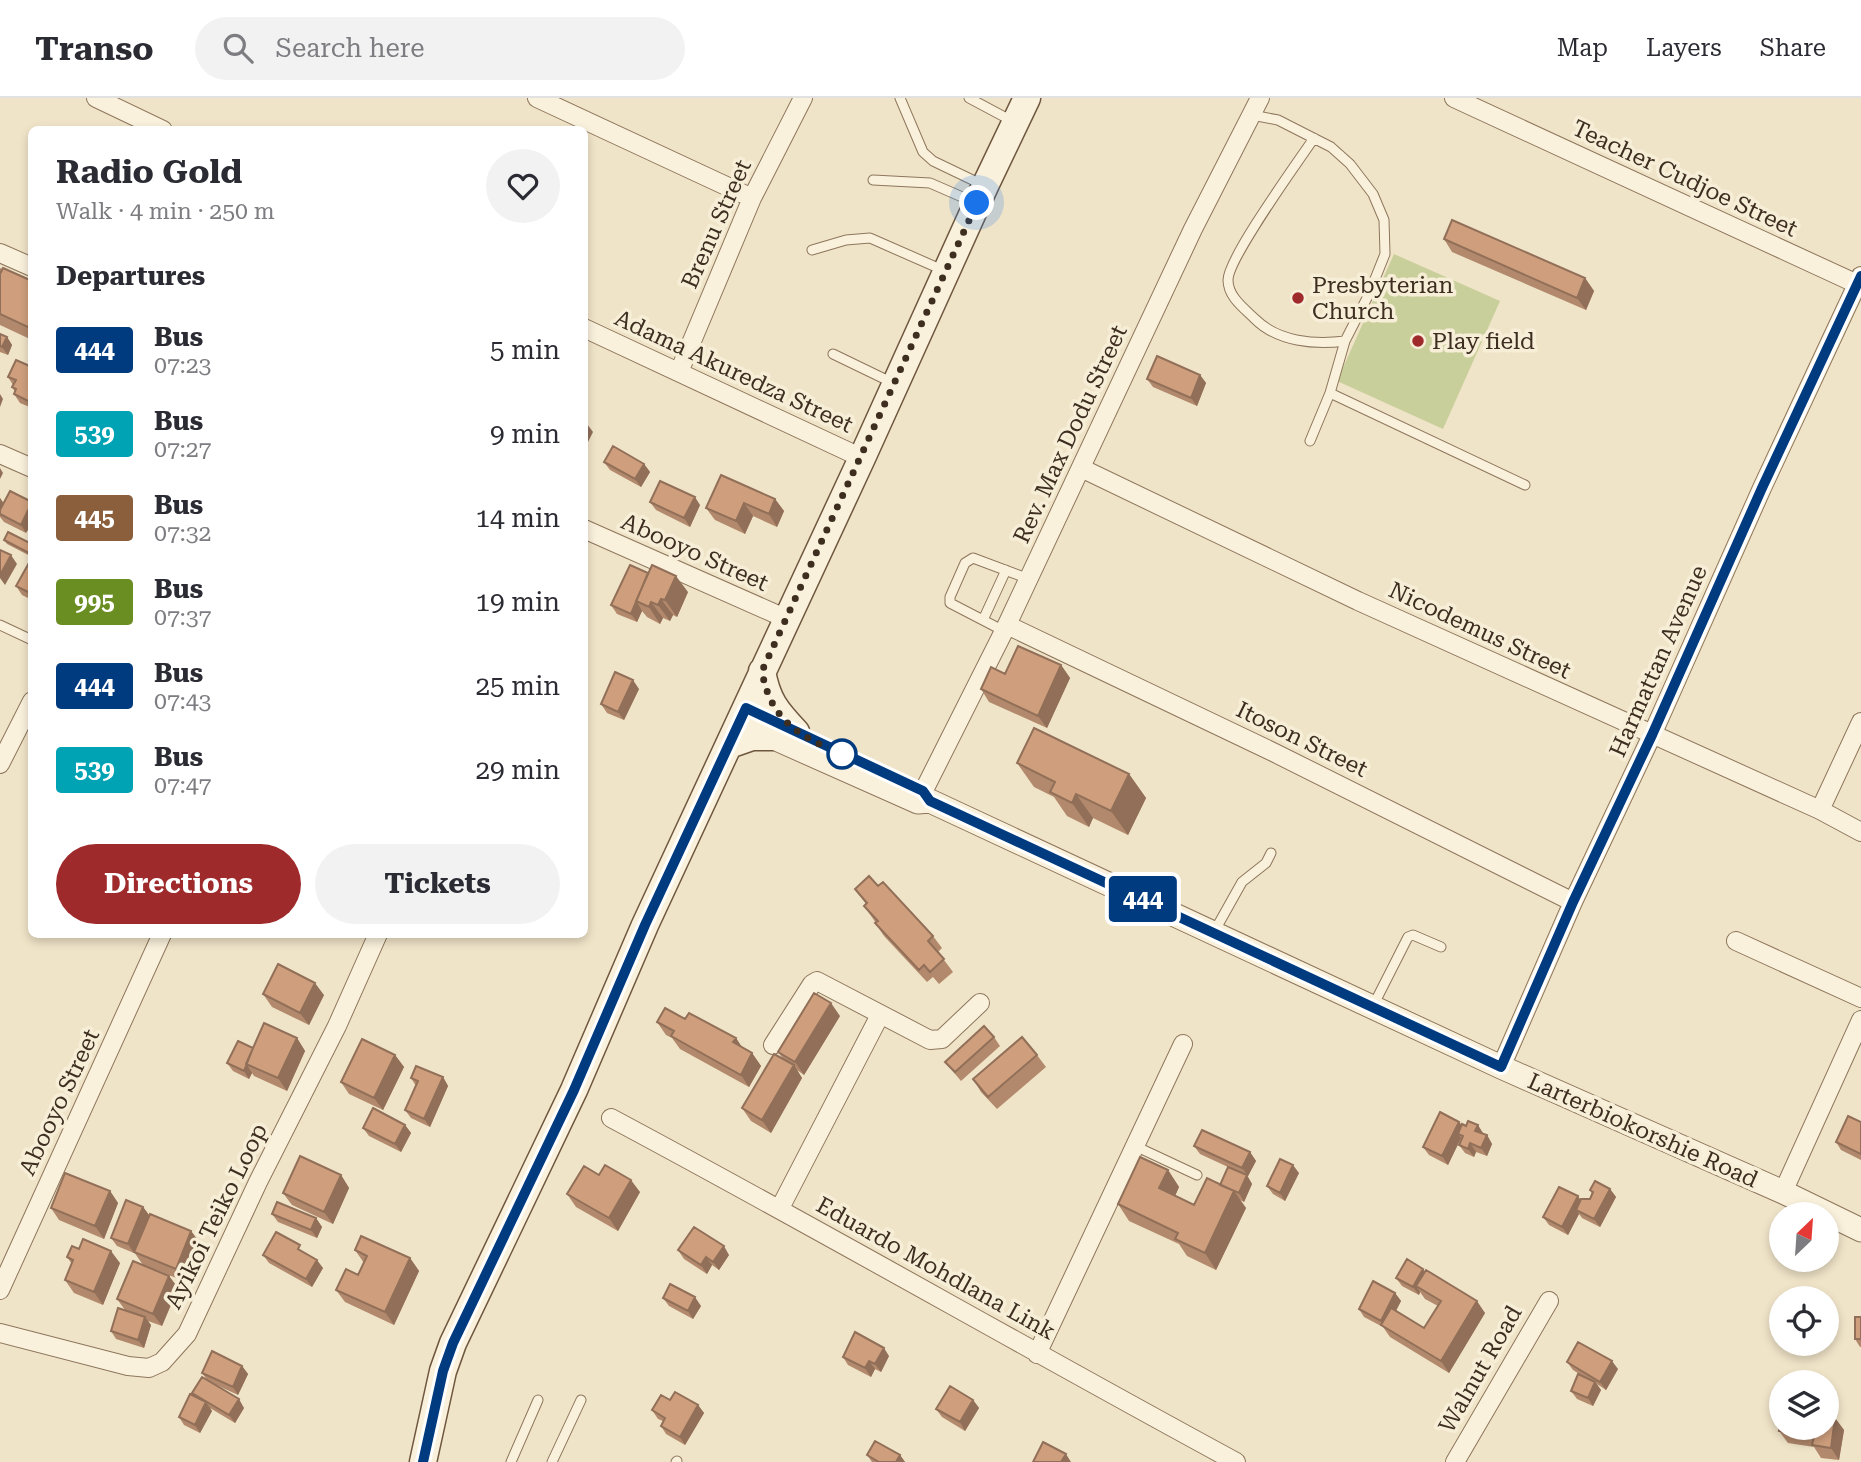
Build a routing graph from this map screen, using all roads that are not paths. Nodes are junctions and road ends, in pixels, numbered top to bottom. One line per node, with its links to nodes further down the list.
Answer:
1 (537, 98): 9 (street)
2 (803, 98): 16 (street, Brenu Street)
3 (900, 98): 15 (lane)
4 (970, 98): 11 (lane)
5 (1027, 98): 11 (main road)
6 (1261, 98): 10 (street, Rev. Max Dodu Street)
7 (1454, 98): 21 (street, Teacher Cudjoe Street)
8 (101, 99): 12 (street)
9 (565, 104): 16 (street)
10 (1252, 115): 13 (lane); 32 (street, Rev. Max Dodu Street)
11 (1016, 123): 15 (main road)
12 (155, 126)
13 (1314, 138): 23 (lane); 23 (lane)
14 (873, 180): 15 (lane)
15 (981, 195): 20 (main road)
16 (752, 198): 25 (street, Brenu Street)
17 (812, 250): 20 (lane)
18 (0, 253): 19 (street)
19 (28, 265)
20 (946, 272): 26 (main road)
21 (1859, 280): 47 (street, Harmattan Avenue)
22 (588, 330): 25 (street, Adama Akuredza Street)
23 (1345, 341): 27 (lane)
24 (833, 354): 26 (lane)
25 (679, 372): 30 (street, Adama Akuredza Street)
26 (895, 384): 30 (main road)
27 (1330, 393): 28 (lane); 33 (lane)
28 (1310, 440)
29 (0, 454): 31 (street)
30 (862, 458): 37 (main road)
31 (28, 466)
32 (1081, 468): 36 (street, Rev. Max Dodu Street); 47 (street, Nicodemus Street)
33 (1525, 485)
34 (588, 531): 37 (street, Abooyo Street)
35 (1006, 570): 36 (lane); 38 (lane); 38 (lane)
36 (1029, 579): 40 (street, Rev. Max Dodu Street)
37 (787, 619): 42 (main road)
38 (983, 620): 40 (lane)
39 (0, 625): 41 (lane)
40 (1005, 628): 49 (street, Rev. Max Dodu Street); 53 (street, Itoson Street)
41 (28, 638)
42 (762, 671): 45 (main road); 46 (main road)
43 (28, 709): 48 (street)
44 (1861, 723): 50 (street)
45 (738, 725): 46 (street, Larterbiokorshie Road); 46 (main road); 79 (main road)
46 (784, 735): 49 (street, Larterbiokorshie Road)
47 (1652, 735): 50 (street, Nicodemus Street); 53 (street, Harmattan Avenue)
48 (0, 764)
49 (924, 798): 54 (street, Larterbiokorshie Road)
50 (1821, 810): 51 (street, Nicodemus Street)
51 (1861, 832)
52 (1271, 853): 54 (lane)
53 (1573, 902): 66 (street, Harmattan Avenue)
54 (1214, 932): 61 (street, Larterbiokorshie Road)
55 (160, 938): 73 (street, Abooyo Street)
56 (376, 938): 75 (street, Ayikoi Teiko Loop)
57 (1736, 941): 59 (street)
58 (1441, 947): 61 (lane)
59 (1861, 998)
60 (980, 1003): 62 (street)
61 (1373, 1006): 66 (street, Larterbiokorshie Road)
62 (880, 1015): 65 (street); 71 (street)
63 (1859, 1027): 70 (street)
64 (1183, 1044): 68 (street)
65 (773, 1045)
66 (1501, 1067): 70 (street, Larterbiokorshie Road)
67 (611, 1118): 71 (street, Eduardo Mohdlana Link)
68 (1135, 1146): 69 (lane); 76 (street)
69 (1197, 1175)
70 (1783, 1192): 72 (street, Larterbiokorshie Road)
71 (780, 1208): 76 (street, Eduardo Mohdlana Link)
72 (1861, 1230)
73 (0, 1290)
74 (1549, 1301): 83 (street, Walnut Road)
75 (0, 1333)
76 (1037, 1354): 82 (street, Eduardo Mohdlana Link)
77 (538, 1400): 80 (lane)
78 (581, 1401): 81 (lane)
79 (423, 1462)
80 (511, 1462)
81 (552, 1462)
82 (1236, 1462)
83 (1455, 1462)

